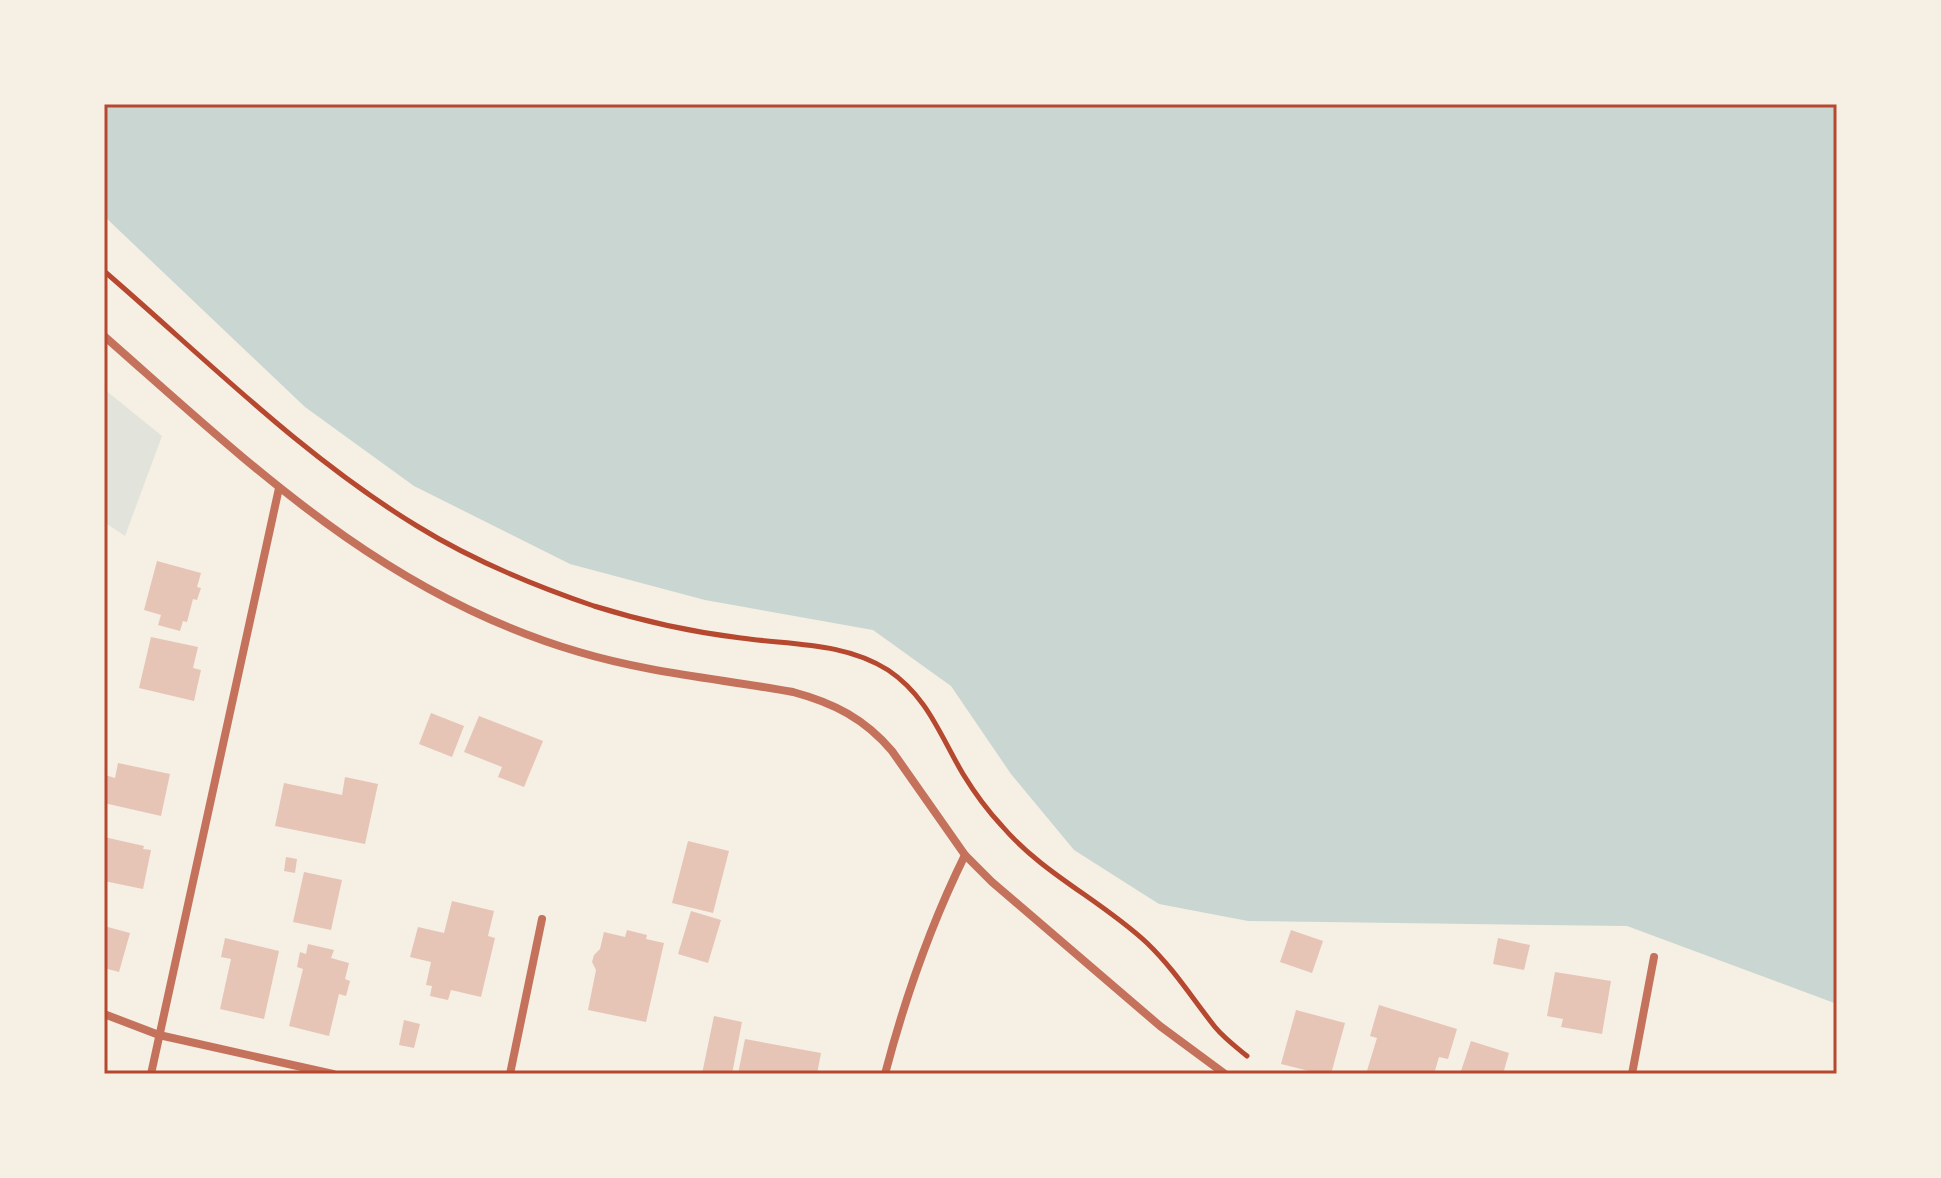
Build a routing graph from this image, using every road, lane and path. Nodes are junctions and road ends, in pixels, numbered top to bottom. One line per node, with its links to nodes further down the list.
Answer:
1 (104, 271): 9 (path)
2 (104, 336): 3 (street)
3 (279, 488): 4 (street); 8 (street)
4 (965, 855): 13 (street); 14 (street)
5 (542, 919): 12 (street)
6 (1654, 957): 15 (street)
7 (104, 1014): 8 (street)
8 (159, 1035): 10 (street); 11 (street)
9 (1247, 1056)
10 (151, 1074)
11 (333, 1074)
12 (510, 1074)
13 (885, 1074)
14 (1225, 1074)
15 (1632, 1074)

